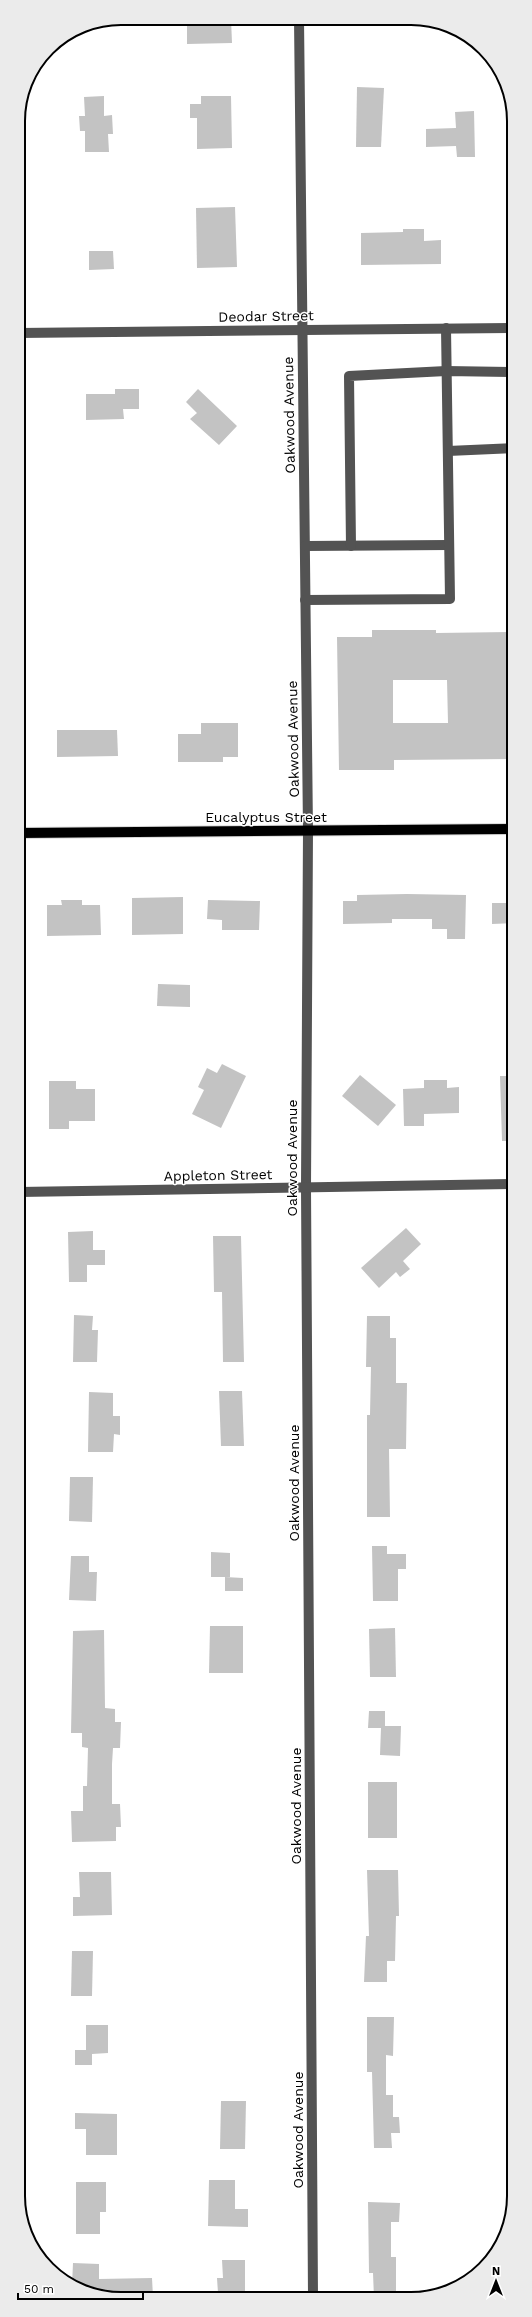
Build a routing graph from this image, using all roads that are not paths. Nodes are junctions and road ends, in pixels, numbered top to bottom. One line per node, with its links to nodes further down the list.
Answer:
1 (299, 25): 4 (street, Oakwood Avenue)
2 (446, 328): 3 (street, Deodar Street); 4 (street, Deodar Street); 6 (street)
3 (507, 328)
4 (302, 330): 5 (street, Deodar Street); 11 (street, Oakwood Avenue)
5 (25, 333)
6 (446, 371): 7 (street); 9 (street); 12 (street)
7 (507, 372)
8 (507, 448): 9 (street)
9 (448, 451): 10 (street)
10 (449, 545): 12 (street); 13 (street)
11 (305, 546): 12 (street); 13 (street, Oakwood Avenue)
12 (351, 546)
13 (305, 600): 15 (street, Oakwood Avenue)
14 (507, 829): 15 (main road, Eucalyptus Street)
15 (308, 831): 16 (main road, Eucalyptus Street); 18 (street, Oakwood Avenue)
16 (25, 833)
17 (507, 1184): 18 (street, Appleton Street)
18 (306, 1188): 19 (street, Appleton Street); 20 (street, Oakwood Avenue)
19 (25, 1192)
20 (313, 2292)

